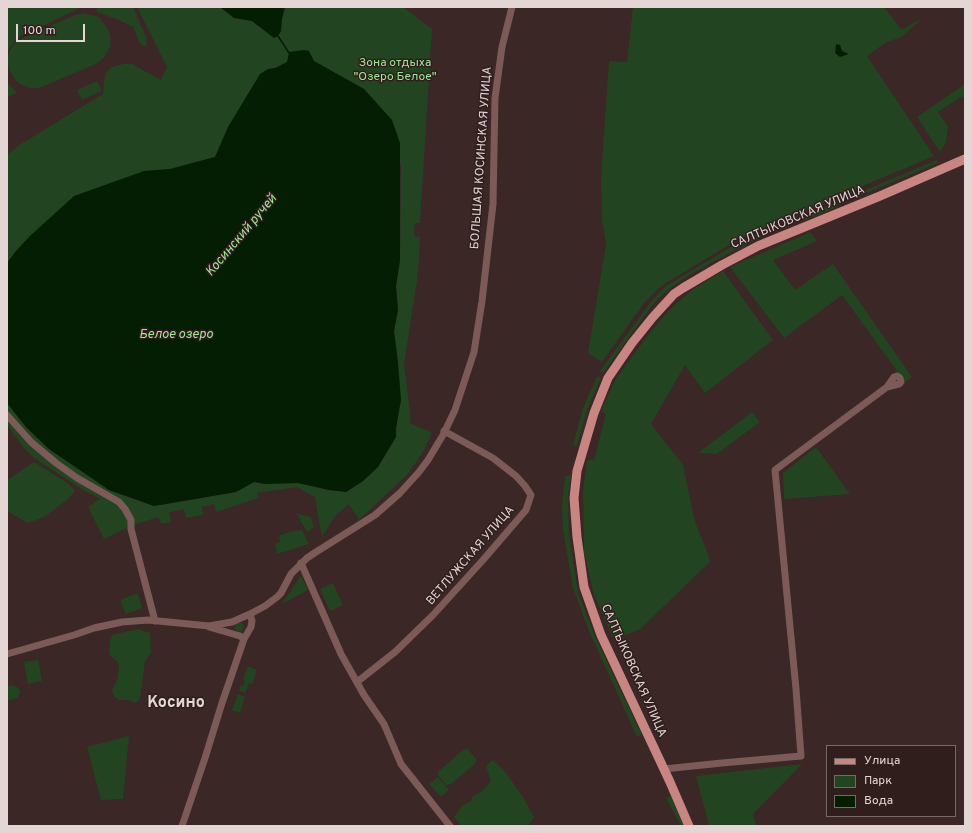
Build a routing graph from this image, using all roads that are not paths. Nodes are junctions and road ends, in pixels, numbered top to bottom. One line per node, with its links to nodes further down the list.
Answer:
1 (512, 7): 5 (street, БОЛЬШАЯ КОСИНСКАЯ УЛИЦА)
2 (965, 159): 15 (main road, САЛТЫКОВСКАЯ УЛИЦА)
3 (887, 387): 15 (street)
4 (7, 415): 8 (street)
5 (444, 432): 6 (street, БОЛЬШАЯ КОСИНСКАЯ УЛИЦА); 14 (street, ВЕТЛУЖСКАЯ УЛИЦА)
6 (301, 564): 7 (street, БОЛЬШАЯ КОСИНСКАЯ УЛИЦА); 14 (street)
7 (250, 614): 9 (street, БОЛЬШАЯ КОСИНСКАЯ УЛИЦА); 12 (street)
8 (155, 621): 10 (street, БОЛЬШАЯ КОСИНСКАЯ УЛИЦА); 13 (street, БОЛЬШАЯ КОСИНСКАЯ УЛИЦА)
9 (232, 622): 10 (street, БОЛЬШАЯ КОСИНСКАЯ УЛИЦА); 11 (street)
10 (208, 626): 11 (street)
11 (231, 634): 12 (street)
12 (244, 640): 16 (street)
13 (7, 654)
14 (357, 682): 17 (street)
15 (664, 770): 18 (main road, САЛТЫКОВСКАЯ УЛИЦА)
16 (182, 826)
17 (450, 826)
18 (689, 826)

